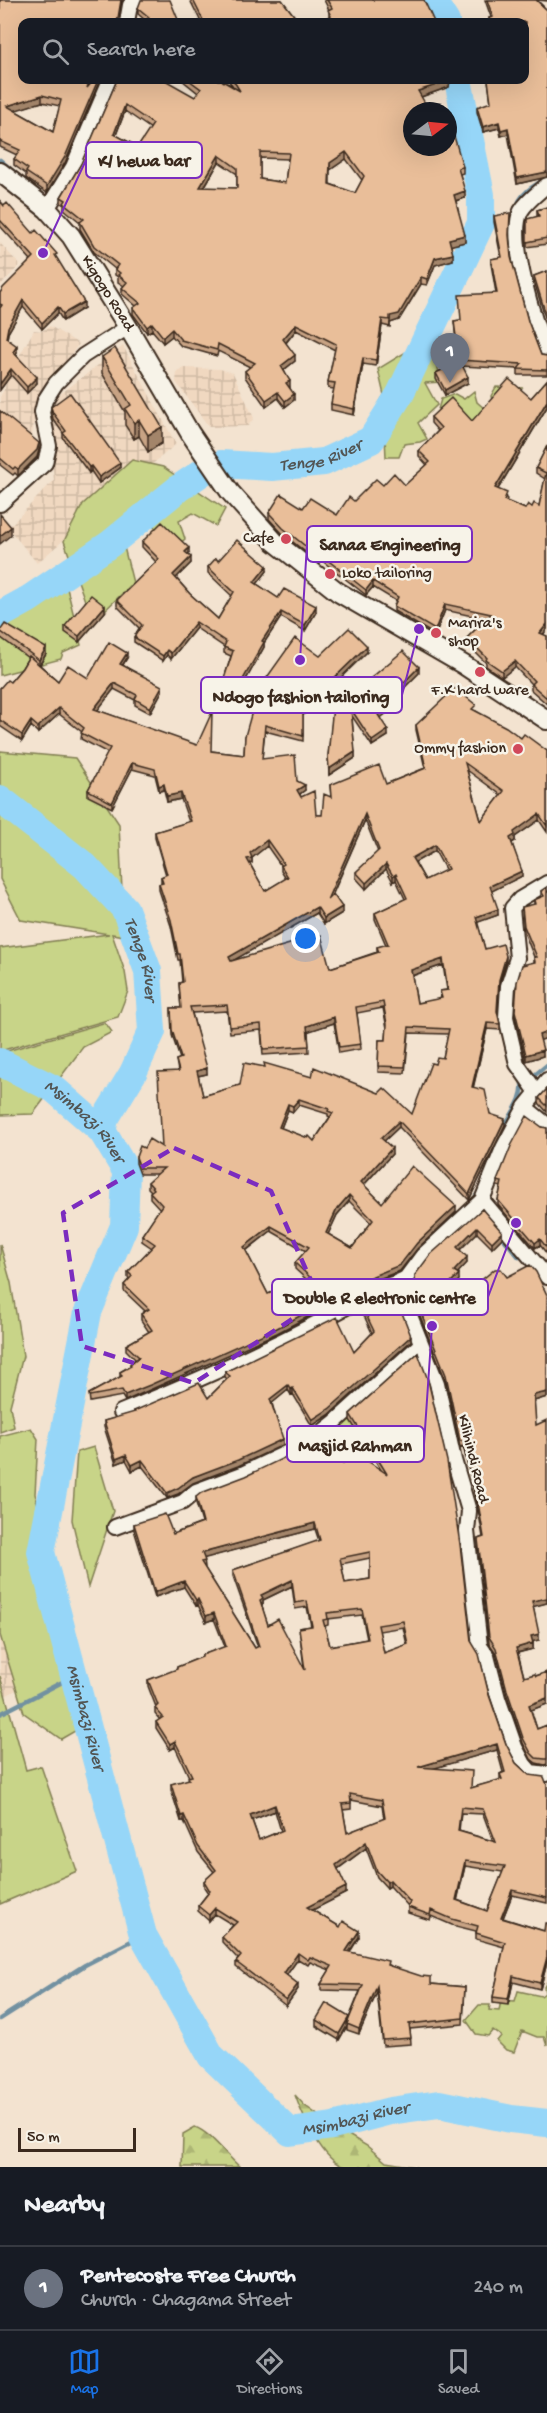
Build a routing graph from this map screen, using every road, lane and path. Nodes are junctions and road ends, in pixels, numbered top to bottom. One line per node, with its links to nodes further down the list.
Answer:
1 (135, 0): 2 (street)
2 (128, 18)
3 (108, 84): 6 (street)
4 (0, 172): 6 (street, Kigogo Road)
5 (547, 185): 8 (street)
6 (48, 209): 7 (street, Kigogo Road)
7 (128, 327): 9 (street); 10 (street, Kigogo Road)
8 (547, 354)
9 (3, 495)
10 (547, 720)
11 (547, 883): 13 (street)
12 (547, 1080): 13 (street)
13 (536, 1091): 14 (street)
14 (525, 1107): 15 (street); 16 (street)
15 (547, 1125)
16 (482, 1200): 17 (street); 18 (street)
17 (547, 1277)
18 (406, 1278): 19 (street, Kilihindi Road); 20 (street)
19 (422, 1344): 21 (street); 22 (street, Kilihindi Road)
20 (121, 1412)
21 (115, 1527)
22 (547, 1774)

